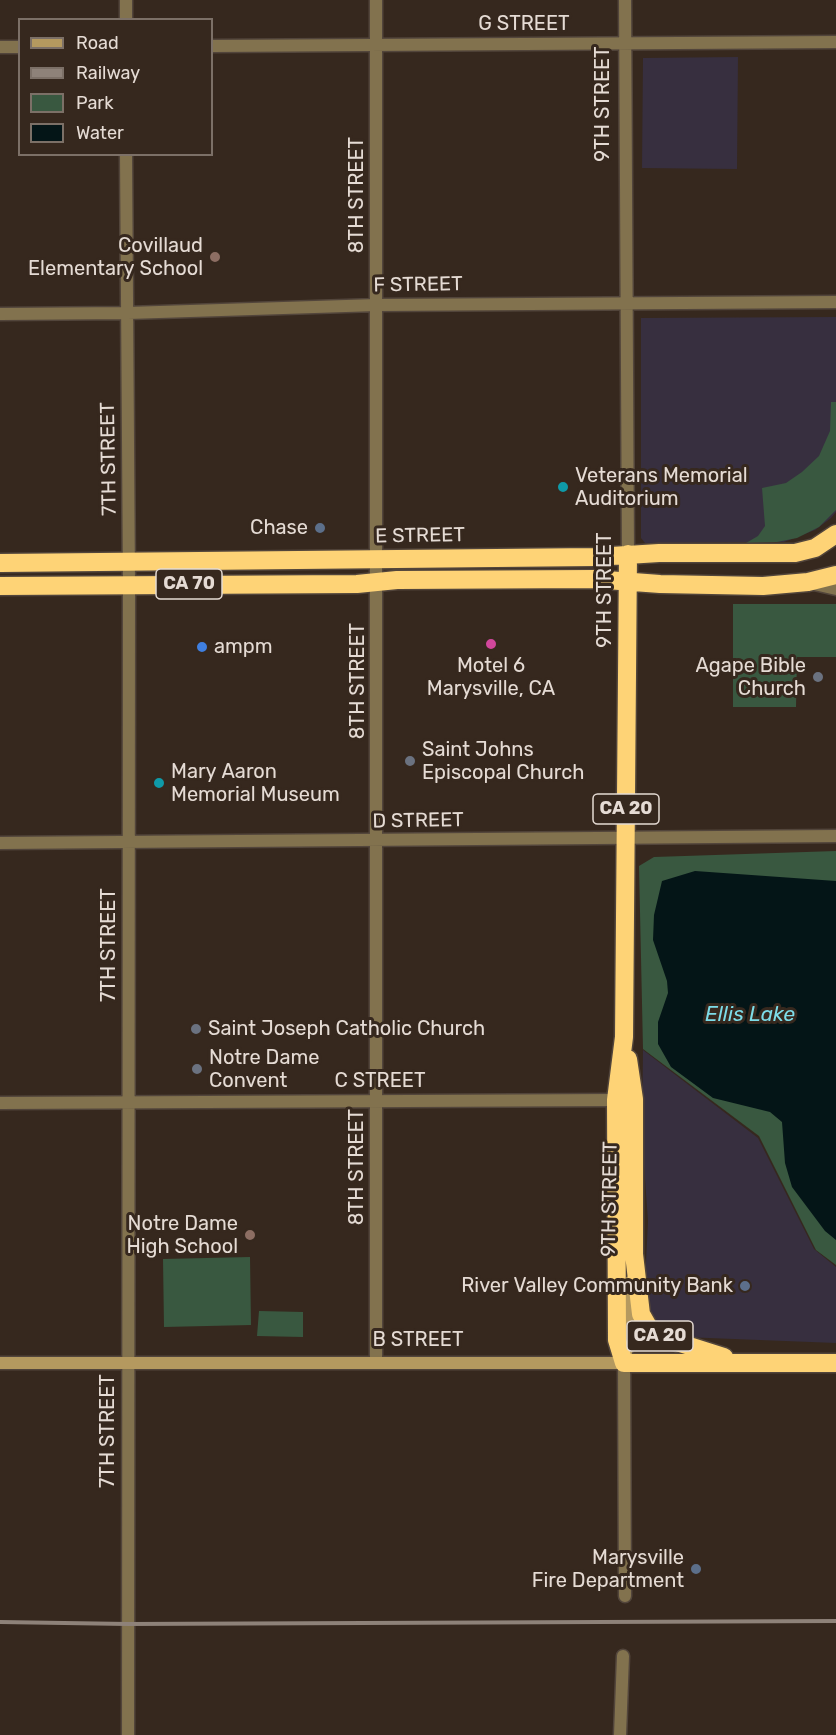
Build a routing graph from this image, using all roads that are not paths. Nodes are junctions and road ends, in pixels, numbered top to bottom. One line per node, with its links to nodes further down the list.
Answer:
1 (126, 0): 4 (street)
2 (376, 0): 7 (street, 8TH STREET)
3 (625, 0): 6 (street, 9TH STREET)
4 (126, 18)
5 (836, 42): 6 (street, G STREET)
6 (625, 43): 7 (street, G STREET); 12 (street, 9TH STREET)
7 (376, 45): 8 (street, G STREET); 14 (street, 8TH STREET)
8 (213, 46)
9 (0, 47): 10 (street)
10 (18, 47)
11 (126, 156): 15 (street, 7TH STREET)
12 (625, 302): 13 (street, F STREET); 14 (street, F STREET); 18 (street, 9TH STREET)
13 (836, 302)
14 (377, 304): 15 (street, F STREET); 19 (street, 8TH STREET)
15 (128, 313): 16 (street, F STREET); 20 (street, 7TH STREET)
16 (0, 314)
17 (836, 535): 18 (highway, E STREET)
18 (628, 554): 19 (highway, E STREET / CA 70); 24 (highway, 9TH STREET / CA 20)
19 (377, 560): 20 (highway, E STREET / CA 70); 23 (street, 8TH STREET)
20 (129, 562): 21 (highway, E STREET / CA 70); 26 (street, 7TH STREET)
21 (0, 563)
22 (836, 575): 25 (highway)
23 (378, 581): 24 (highway, CA 70); 26 (highway, CA 70); 31 (street, 8TH STREET)
24 (629, 582): 25 (highway); 30 (highway, 9TH STREET / CA 20)
25 (808, 582): 28 (street)
26 (129, 584): 27 (highway, CA 70); 32 (street, 7TH STREET)
27 (0, 586)
28 (836, 590)
29 (836, 836): 30 (street, D STREET)
30 (626, 837): 31 (street, D STREET); 34 (highway, 9TH STREET / CA 20)
31 (378, 841): 32 (street, D STREET); 35 (street, 8TH STREET)
32 (128, 842): 33 (street, D STREET); 38 (street, 7TH STREET)
33 (0, 843)
34 (624, 1037): 36 (highway, 9TH STREET / CA 20); 39 (highway, 9TH STREET / CA 20)
35 (377, 1100): 36 (street, C STREET); 38 (street, C STREET); 41 (street, 8TH STREET)
36 (616, 1100): 44 (highway, 9TH STREET / CA 20)
37 (0, 1103): 38 (street, C STREET)
38 (128, 1103): 40 (street, 7TH STREET)
39 (634, 1254): 44 (main road, 9TH STREET); 45 (highway, CA 20)
40 (128, 1362): 41 (main road, B STREET); 43 (main road, B STREET); 48 (street, 7TH STREET)
41 (376, 1362): 44 (main road, B STREET)
42 (836, 1362): 45 (highway, B STREET / CA 20)
43 (0, 1363)
44 (624, 1363): 45 (highway, B STREET / CA 20); 46 (street, 9TH STREET)
45 (746, 1363)
46 (625, 1596)
47 (623, 1656): 49 (street)
48 (128, 1735)
49 (620, 1735)

